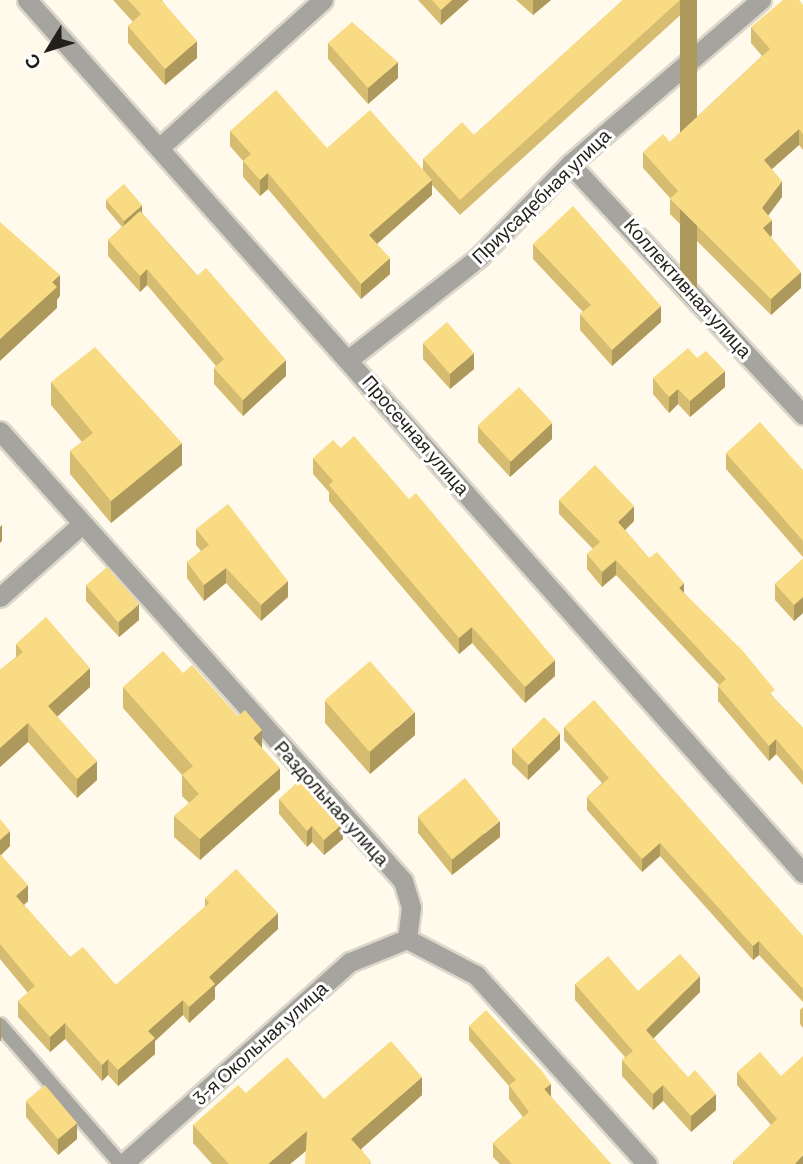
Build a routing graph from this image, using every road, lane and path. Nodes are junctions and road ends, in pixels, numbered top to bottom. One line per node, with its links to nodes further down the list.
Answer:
1 (27, 0): 4 (street, Просечная улица)
2 (323, 0): 4 (street)
3 (761, 0): 5 (street, Приусадебная улица)
4 (159, 148): 6 (street, Просечная улица)
5 (570, 164): 6 (street, Приусадебная улица); 7 (street, Коллективная улица)
6 (349, 359): 11 (street, Просечная улица)
7 (803, 415)
8 (0, 431): 9 (street, Раздольная улица)
9 (82, 524): 10 (street); 12 (street, Раздольная улица)
10 (0, 597)
11 (803, 873)
12 (407, 939): 14 (street, 3-я Окольная улица); 15 (street)
13 (0, 1025): 14 (lane)
14 (122, 1164)
15 (647, 1164)

